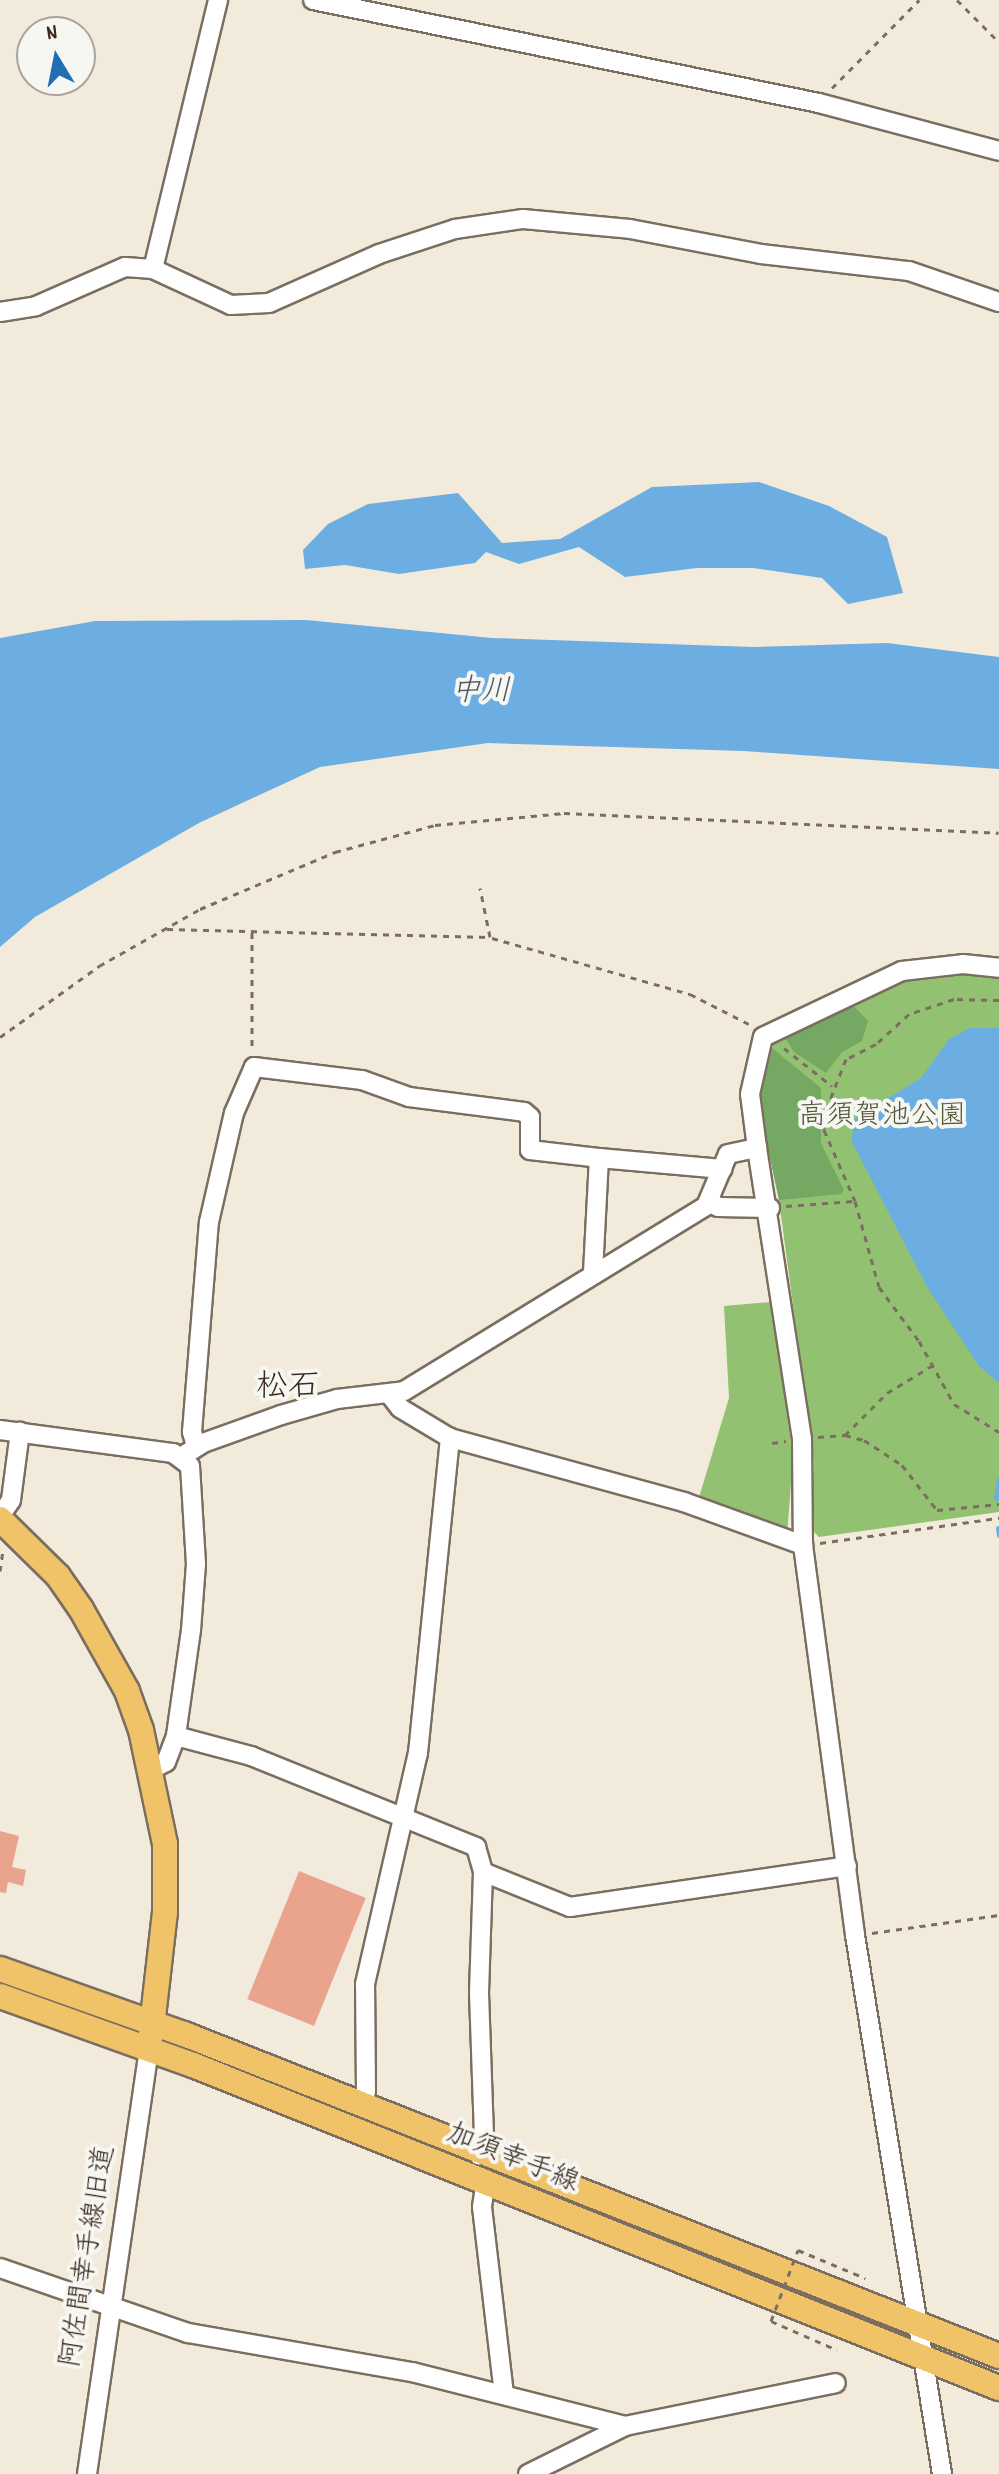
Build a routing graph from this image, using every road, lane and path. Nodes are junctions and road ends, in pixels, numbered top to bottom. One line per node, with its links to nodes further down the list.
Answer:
1 (218, 0): 8 (street)
2 (313, 0): 6 (street)
3 (919, 0): 6 (path)
4 (957, 0): 5 (path)
5 (999, 42)
6 (819, 103): 7 (street)
7 (999, 151)
8 (153, 269): 9 (street); 10 (street)
9 (999, 302)
10 (0, 312)
11 (999, 833): 13 (path)
12 (480, 888): 15 (path)
13 (163, 929): 14 (path); 18 (path)
14 (252, 930): 15 (path); 20 (path)
15 (490, 937): 19 (path)
16 (999, 968): 19 (street)
17 (999, 1000): 21 (path)
18 (0, 1037)
19 (769, 1039): 21 (path); 22 (street)
20 (254, 1067): 23 (street); 37 (street)
21 (832, 1086): 26 (path)
22 (757, 1148): 24 (street); 27 (street)
23 (599, 1158): 24 (street); 28 (street)
24 (723, 1169): 25 (street)
25 (710, 1201): 27 (street); 28 (street)
26 (855, 1201): 27 (path); 29 (path)
27 (770, 1208): 41 (street)
28 (593, 1274): 30 (street)
29 (933, 1365): 33 (path); 34 (path)
30 (390, 1395): 35 (street); 37 (street)
31 (0, 1430): 32 (street)
32 (20, 1432): 37 (street); 39 (street)
33 (999, 1432)
34 (845, 1435): 36 (path); 38 (path)
35 (450, 1438): 41 (street); 44 (street)
36 (811, 1438)
37 (189, 1452): 42 (street)
38 (999, 1504)
39 (0, 1518): 43 (main road)
40 (999, 1518): 41 (path)
41 (803, 1545): 45 (street)
42 (176, 1736): 43 (street); 44 (street)
43 (152, 1769): 51 (main road)
44 (401, 1818): 46 (street); 53 (street)
45 (847, 1866): 46 (street); 48 (street)
46 (483, 1872): 54 (street)
47 (999, 1915): 48 (path)
48 (855, 1935): 59 (street)
49 (0, 1969): 51 (main road, 加須幸手線)
50 (0, 1996): 52 (main road, 加須幸手線)
51 (153, 2022): 52 (main road); 54 (main road, 加須幸手線)
52 (149, 2049): 55 (main road, 加須幸手線); 58 (street, 阿佐間幸手線旧道)
53 (366, 2092)
54 (479, 2155): 59 (main road, 加須幸手線)
55 (486, 2181): 62 (main road, 加須幸手線); 65 (street)
56 (0, 2268): 58 (street)
57 (865, 2278): 60 (path, bridge)
58 (112, 2303): 65 (street); 67 (street, 阿佐間幸手線旧道)
59 (919, 2323): 61 (main road, 加須幸手線); 62 (street)
60 (837, 2350)
61 (999, 2356)
62 (925, 2360): 64 (main road, 加須幸手線); 69 (street)
63 (836, 2383): 66 (street)
64 (999, 2388)
65 (504, 2394): 66 (street)
66 (625, 2426): 68 (street)
67 (87, 2474)
68 (528, 2474)
69 (942, 2474)

